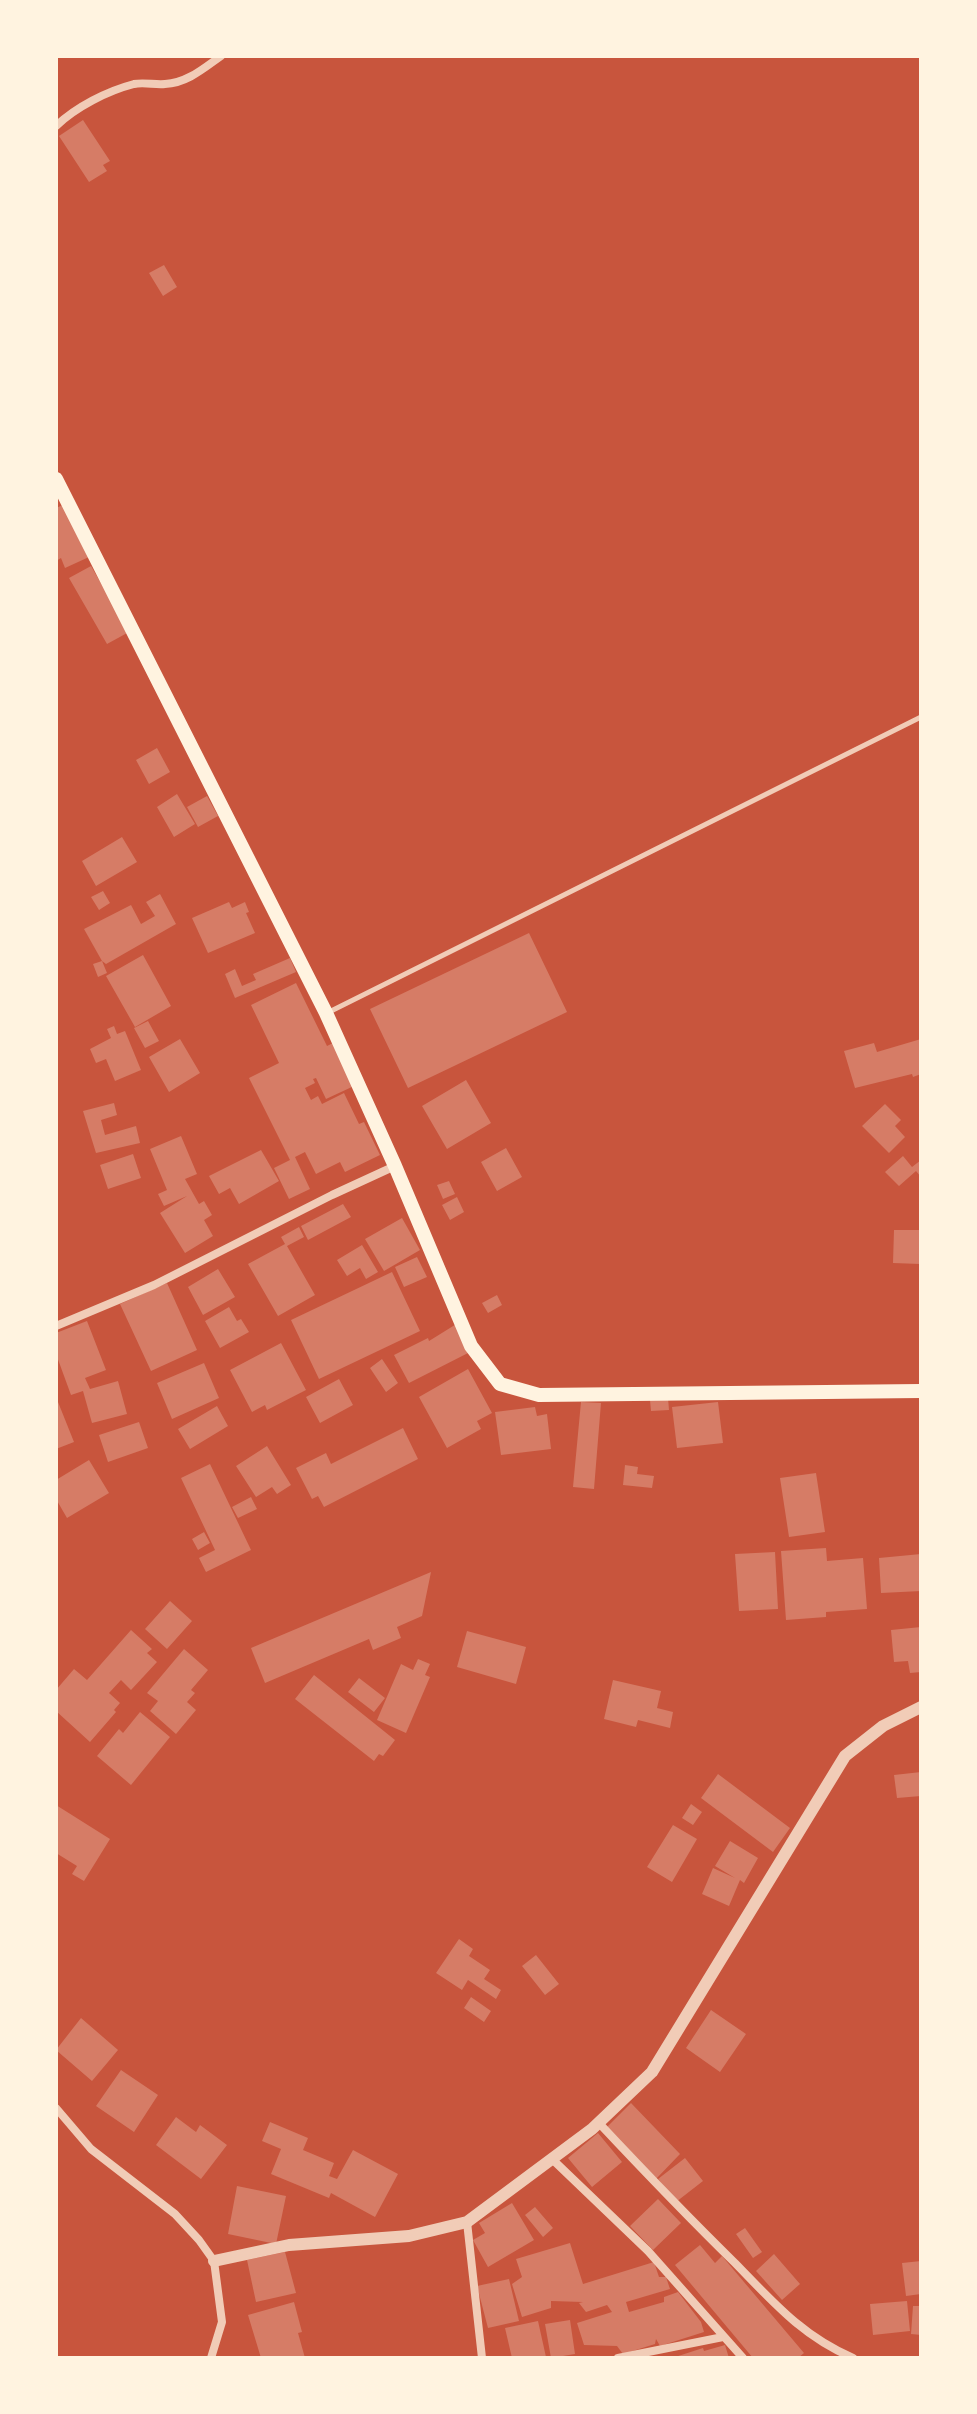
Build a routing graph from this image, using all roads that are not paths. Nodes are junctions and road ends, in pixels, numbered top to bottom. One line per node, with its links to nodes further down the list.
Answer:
1 (221, 56): 2 (street)
2 (56, 126)
3 (56, 479): 5 (main road)
4 (921, 717): 5 (lane)
5 (326, 1013): 6 (main road)
6 (395, 1166): 7 (street); 8 (main road)
7 (56, 1326)
8 (921, 1391)
9 (921, 1707): 11 (street)
10 (56, 2108): 14 (street)
11 (598, 2122): 12 (street); 20 (street)
12 (552, 2159): 13 (street); 15 (street)
13 (467, 2222): 14 (street); 17 (street)
14 (214, 2261): 16 (street)
15 (723, 2337): 18 (street); 19 (street)
16 (211, 2358)
17 (482, 2358)
18 (618, 2358)
19 (743, 2358)
20 (853, 2358)

